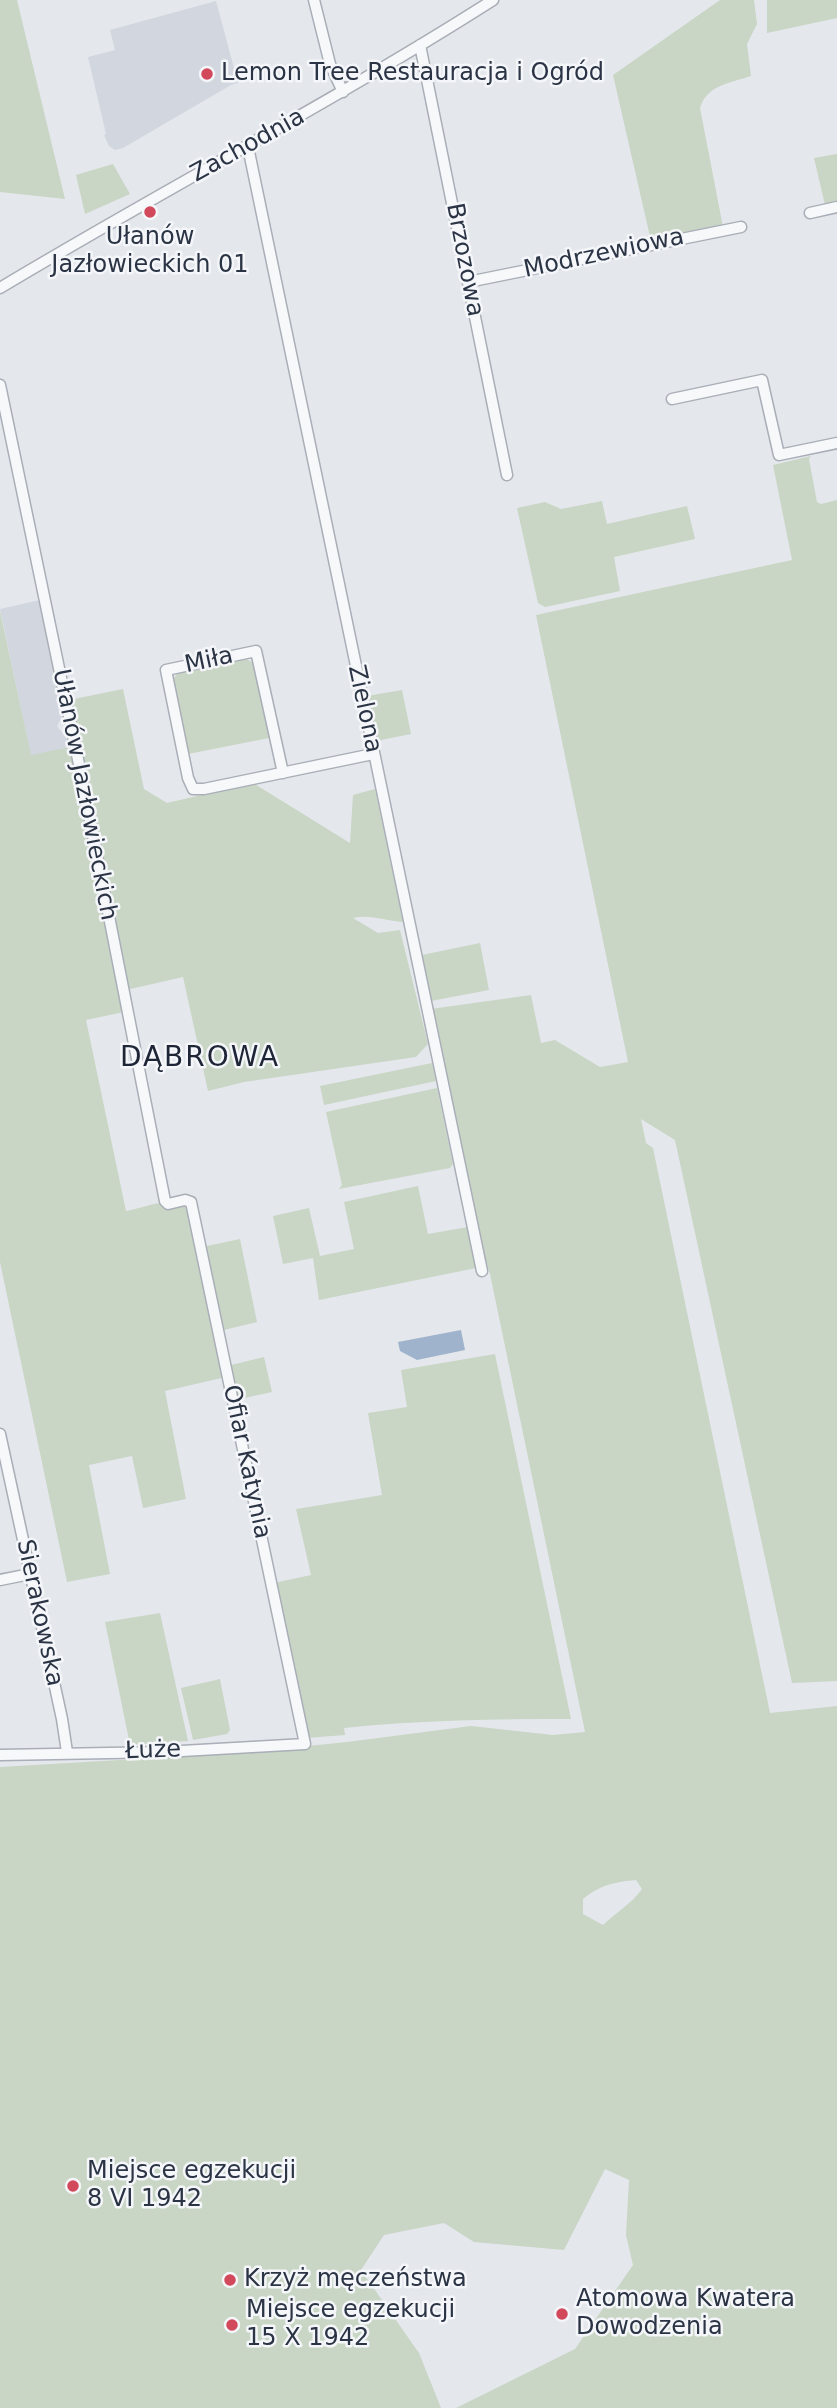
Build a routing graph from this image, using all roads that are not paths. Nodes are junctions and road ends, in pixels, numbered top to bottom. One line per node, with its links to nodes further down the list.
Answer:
1 (314, 0): 4 (street)
2 (486, 2): 3 (street, Zachodnia)
3 (420, 45): 4 (street, Zachodnia); 9 (street, Brzozowa)
4 (343, 92): 5 (street, Zachodnia)
5 (248, 147): 10 (street, Zachodnia); 15 (street, Zielona)
6 (837, 207): 7 (street)
7 (810, 213)
8 (741, 227): 9 (street, Modrzewiowa)
9 (468, 282): 14 (street, Brzozowa)
10 (0, 288)
11 (0, 385): 17 (street, Ułanów Jazłowieckich)
12 (672, 399): 13 (street)
13 (837, 443)
14 (507, 475)
15 (373, 754): 16 (street, Miła); 18 (street, Zielona)
16 (284, 773): 16 (street, Miła)
17 (169, 1203): 22 (street, Ofiar Katynia)
18 (482, 1270)
19 (0, 1434): 20 (street, Sierakowska)
20 (30, 1574): 21 (street); 23 (street, Sierakowska)
21 (0, 1580)
22 (305, 1744): 23 (street, Łuże)
23 (67, 1752): 24 (street, Łuże)
24 (0, 1755)

